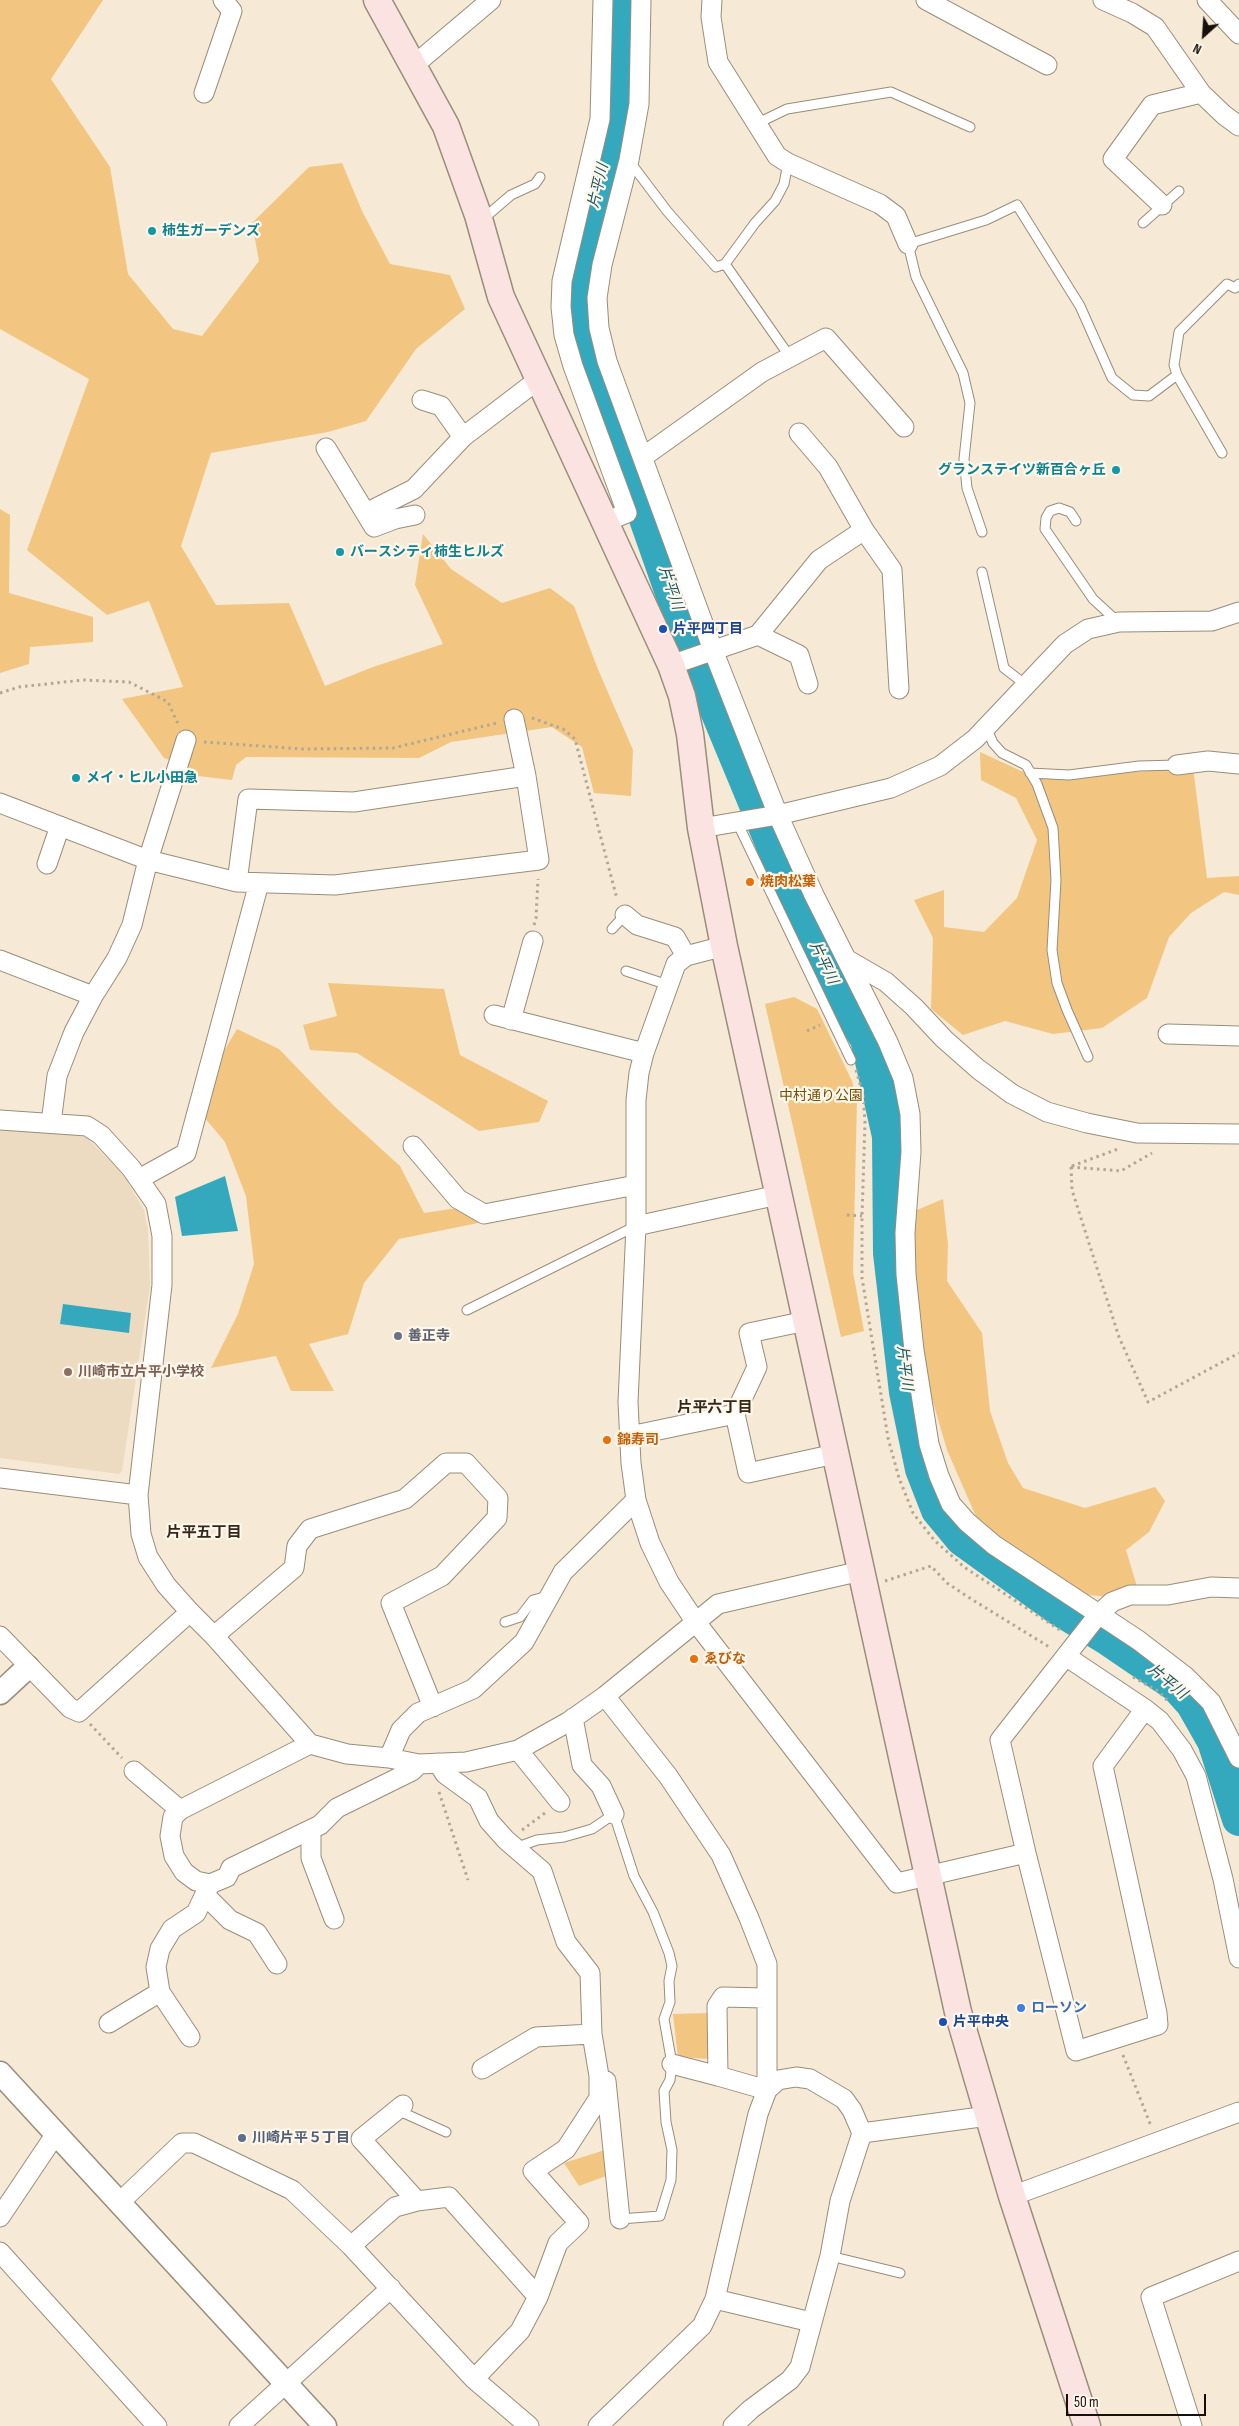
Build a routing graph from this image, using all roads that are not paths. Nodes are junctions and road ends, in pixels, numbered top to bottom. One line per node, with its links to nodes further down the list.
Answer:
1 (223, 0): 14 (street)
2 (377, 0): 11 (main road)
3 (491, 0): 11 (street)
4 (603, 0): 41 (street)
5 (641, 0): 18 (street)
6 (712, 0): 15 (street)
7 (1103, 0): 13 (street)
8 (1207, 0): 10 (street)
9 (937, 3): 12 (street)
10 (1239, 34)
11 (413, 66): 23 (main road)
12 (1047, 66)
13 (1201, 92): 16 (street); 22 (street)
14 (204, 93)
15 (758, 123): 17 (lane); 19 (street)
16 (1239, 126)
17 (970, 127)
18 (629, 160): 26 (lane); 37 (street)
19 (788, 163): 25 (street); 26 (lane)
20 (540, 177): 23 (lane)
21 (1179, 191): 22 (lane)
22 (1162, 206): 24 (lane)
23 (478, 215): 30 (main road)
24 (1143, 223)
25 (908, 244): 29 (lane); 43 (lane)
26 (725, 264): 28 (lane)
27 (1239, 284): 29 (lane)
28 (790, 357): 32 (street); 37 (street)
29 (1177, 375): 36 (lane)
30 (538, 380): 34 (street); 41 (main road)
31 (422, 400): 34 (street)
32 (904, 427)
33 (799, 433): 42 (street)
34 (463, 437): 38 (street)
35 (326, 448): 38 (street)
36 (1222, 453)
37 (644, 457): 48 (street)
38 (366, 513): 39 (street)
39 (415, 515)
40 (1076, 521): 46 (lane)
41 (604, 522): 49 (main road)
42 (864, 530): 47 (street); 52 (street)
43 (982, 532)
44 (982, 572): 51 (lane)
45 (1239, 612): 46 (street)
46 (1118, 622): 51 (street)
47 (758, 635): 48 (street); 50 (street)
48 (713, 650): 49 (street); 61 (street)
49 (676, 663): 63 (main road)
50 (808, 684)
51 (1026, 685): 54 (street)
52 (899, 689)
53 (514, 719): 59 (street)
54 (986, 727): 58 (lane); 61 (street)
55 (186, 740): 64 (street)
56 (1239, 764): 57 (street)
57 (1177, 765): 58 (lane)
58 (1030, 773): 81 (lane)
59 (526, 776): 66 (street); 67 (street)
60 (0, 803): 62 (street)
61 (756, 818): 63 (street); 74 (street); 82 (lane)
62 (60, 826): 64 (street); 65 (street)
63 (701, 828): 71 (main road)
64 (148, 860): 66 (street); 77 (street)
65 (47, 864)
66 (237, 882): 67 (street)
67 (259, 883): 87 (street)
68 (626, 915): 69 (lane); 72 (street)
69 (612, 929)
70 (533, 941): 80 (street)
71 (724, 946): 72 (street); 89 (main road)
72 (686, 956): 76 (street)
73 (0, 960): 77 (street)
74 (848, 960): 85 (street); 103 (street)
75 (626, 971): 76 (lane)
76 (668, 985): 80 (street)
77 (93, 996): 84 (street)
78 (1168, 1034): 79 (street)
79 (1239, 1036)
80 (644, 1053): 88 (street)
81 (1088, 1057)
82 (851, 1060)
83 (0, 1120): 84 (street)
84 (51, 1123): 87 (street)
85 (1239, 1134)
86 (413, 1146): 88 (street)
87 (139, 1179): 97 (street)
88 (636, 1185): 90 (street)
89 (778, 1195): 90 (street); 92 (main road)
90 (636, 1226): 91 (lane); 94 (street)
91 (467, 1310)
92 (806, 1321): 93 (street); 95 (main road)
93 (735, 1414): 94 (street); 95 (street)
94 (630, 1436): 98 (street)
95 (835, 1454): 99 (main road)
96 (0, 1478): 97 (street)
97 (138, 1496): 102 (street)
98 (636, 1500): 101 (street); 104 (street)
99 (860, 1571): 104 (street); 127 (main road)
100 (1239, 1588): 103 (street)
101 (548, 1596): 105 (lane); 112 (street)
102 (190, 1612): 107 (street); 109 (street)
103 (1097, 1617): 108 (street); 118 (street)
104 (695, 1621): 111 (street); 127 (street)
105 (505, 1622)
106 (0, 1636): 109 (street)
107 (214, 1636): 112 (street); 115 (street)
108 (1067, 1657): 113 (street); 126 (street)
109 (28, 1667): 110 (street)
110 (0, 1693)
111 (605, 1696): 114 (street); 133 (street)
112 (433, 1707): 117 (street)
113 (1145, 1708): 126 (street); 130 (street)
114 (573, 1718): 116 (street); 123 (street)
115 (310, 1744): 117 (street); 122 (street)
116 (518, 1750): 119 (street); 121 (street)
117 (389, 1758): 119 (street)
118 (1239, 1758)
119 (429, 1763): 124 (street); 125 (street)
120 (134, 1771): 122 (street)
121 (560, 1802)
122 (180, 1810): 128 (street)
123 (614, 1814): 125 (lane); 137 (lane)
124 (311, 1830): 128 (street); 129 (street)
125 (511, 1844): 135 (street)
126 (1026, 1853): 127 (street)
127 (926, 1876): 145 (main road)
128 (208, 1890): 131 (street); 132 (street)
129 (334, 1919)
130 (1239, 1958)
131 (277, 1964)
132 (160, 1992): 134 (street); 136 (street)
133 (765, 1998): 141 (street); 142 (street)
134 (109, 2023)
135 (592, 2034): 138 (street); 140 (street)
136 (190, 2037)
137 (672, 2064): 141 (street); 153 (lane)
138 (482, 2069)
139 (0, 2073): 148 (street)
140 (599, 2076): 153 (street); 160 (street)
141 (718, 2076): 142 (street)
142 (767, 2090): 147 (street); 161 (street)
143 (400, 2107): 146 (lane); 150 (street)
144 (1239, 2112): 149 (street)
145 (988, 2116): 147 (street); 149 (main road)
146 (446, 2132)
147 (862, 2133): 156 (street)
148 (55, 2135): 151 (street); 152 (street)
149 (1012, 2196): 171 (main road)
150 (417, 2201): 154 (street); 160 (street)
151 (119, 2203): 154 (street); 164 (street)
152 (0, 2217)
153 (620, 2220)
154 (351, 2246): 159 (street)
155 (0, 2252): 166 (street)
156 (830, 2256): 158 (lane); 162 (street)
157 (1239, 2261): 172 (street)
158 (900, 2273)
159 (391, 2288): 163 (street); 164 (street)
160 (538, 2296): 163 (street)
161 (714, 2299): 162 (street); 170 (street)
162 (811, 2322): 165 (street)
163 (474, 2379): 169 (street)
164 (285, 2383): 167 (street); 168 (street)
165 (736, 2425)
166 (157, 2426)
167 (239, 2426)
168 (325, 2426)
169 (529, 2426)
170 (598, 2426)
171 (1088, 2426)
172 (1192, 2426)

